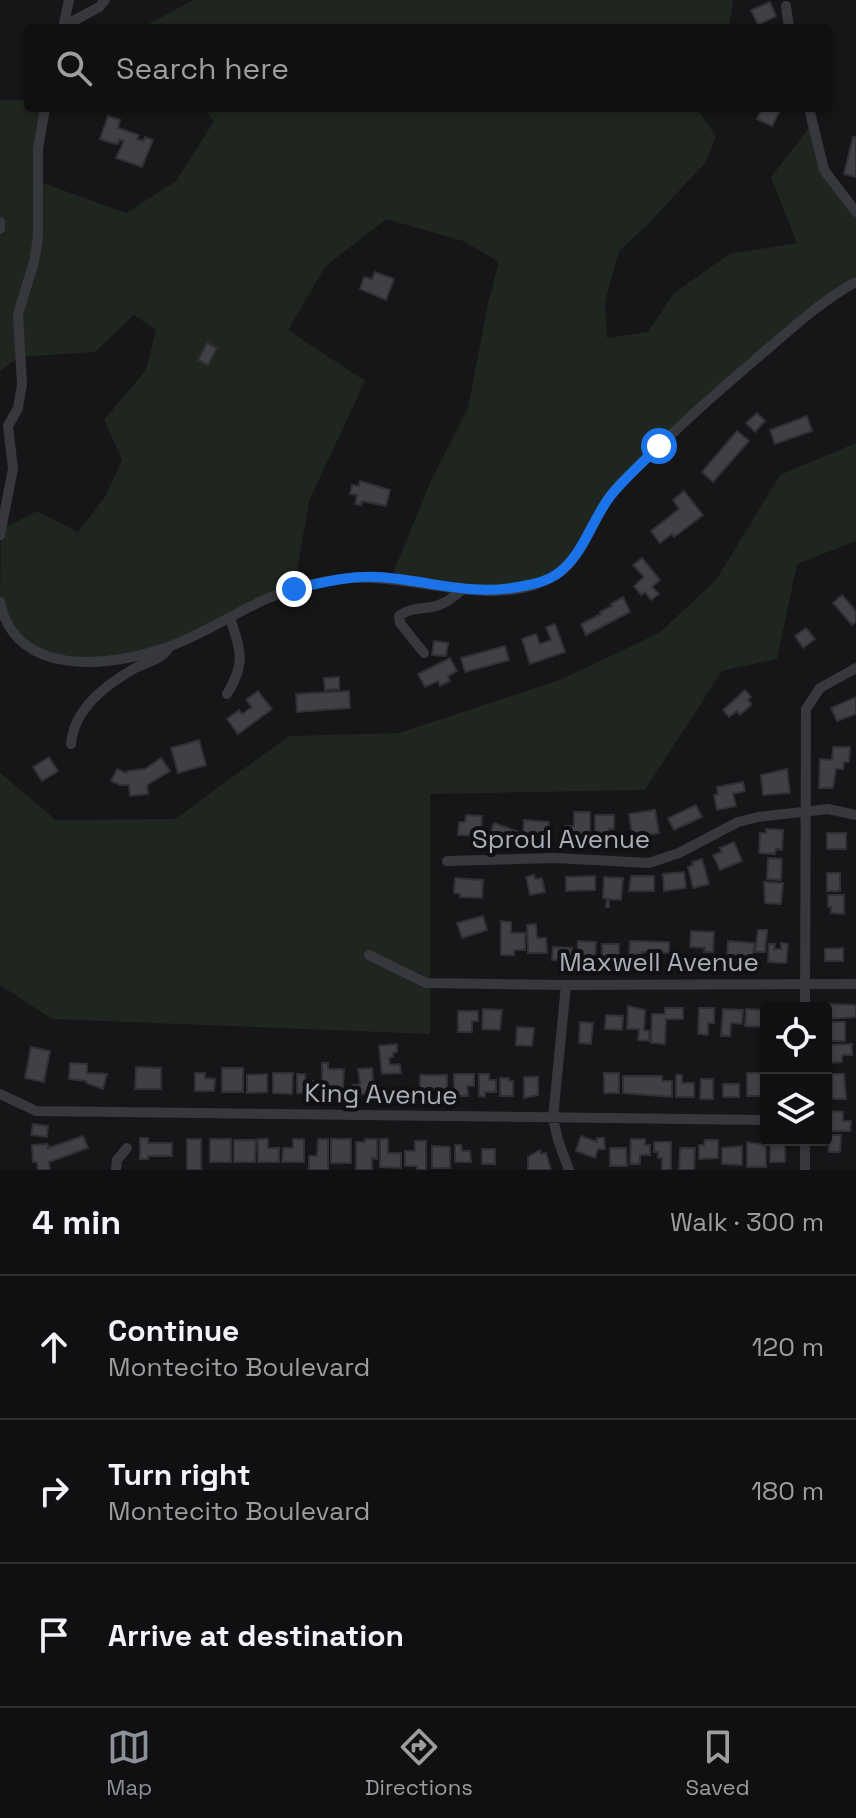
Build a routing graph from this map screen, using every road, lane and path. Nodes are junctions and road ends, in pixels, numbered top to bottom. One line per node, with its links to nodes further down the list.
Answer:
1 (69, 0): 4 (street)
2 (105, 0): 5 (street)
3 (786, 6): 6 (street)
4 (65, 24)
5 (69, 24)
6 (788, 24)
7 (44, 112): 13 (street)
8 (810, 112): 9 (street)
9 (856, 212)
10 (0, 222): 11 (street)
11 (0, 229)
12 (856, 282): 15 (street)
13 (4, 422): 14 (street)
14 (0, 535)
15 (462, 590): 17 (street); 19 (street)
16 (0, 602): 18 (street)
17 (230, 618): 18 (street); 21 (street)
18 (169, 647): 22 (street)
19 (424, 653)
20 (856, 668): 23 (street)
21 (227, 694)
22 (71, 744)
23 (804, 811): 24 (street, Sproul Avenue); 25 (street, Sproul Avenue); 27 (street)
24 (856, 815)
25 (447, 861)
26 (369, 955): 29 (street, Maxwell Avenue)
27 (805, 983): 28 (street, Maxwell Avenue); 29 (street, Maxwell Avenue); 30 (street)
28 (856, 984)
29 (566, 985): 32 (street)
30 (805, 1002)
31 (0, 1094): 32 (street, King Avenue)
32 (553, 1118): 33 (street, King Avenue); 37 (street)
33 (760, 1120)
34 (805, 1146): 38 (street)
35 (127, 1148): 36 (street)
36 (116, 1170)
37 (569, 1170)
38 (805, 1170)

